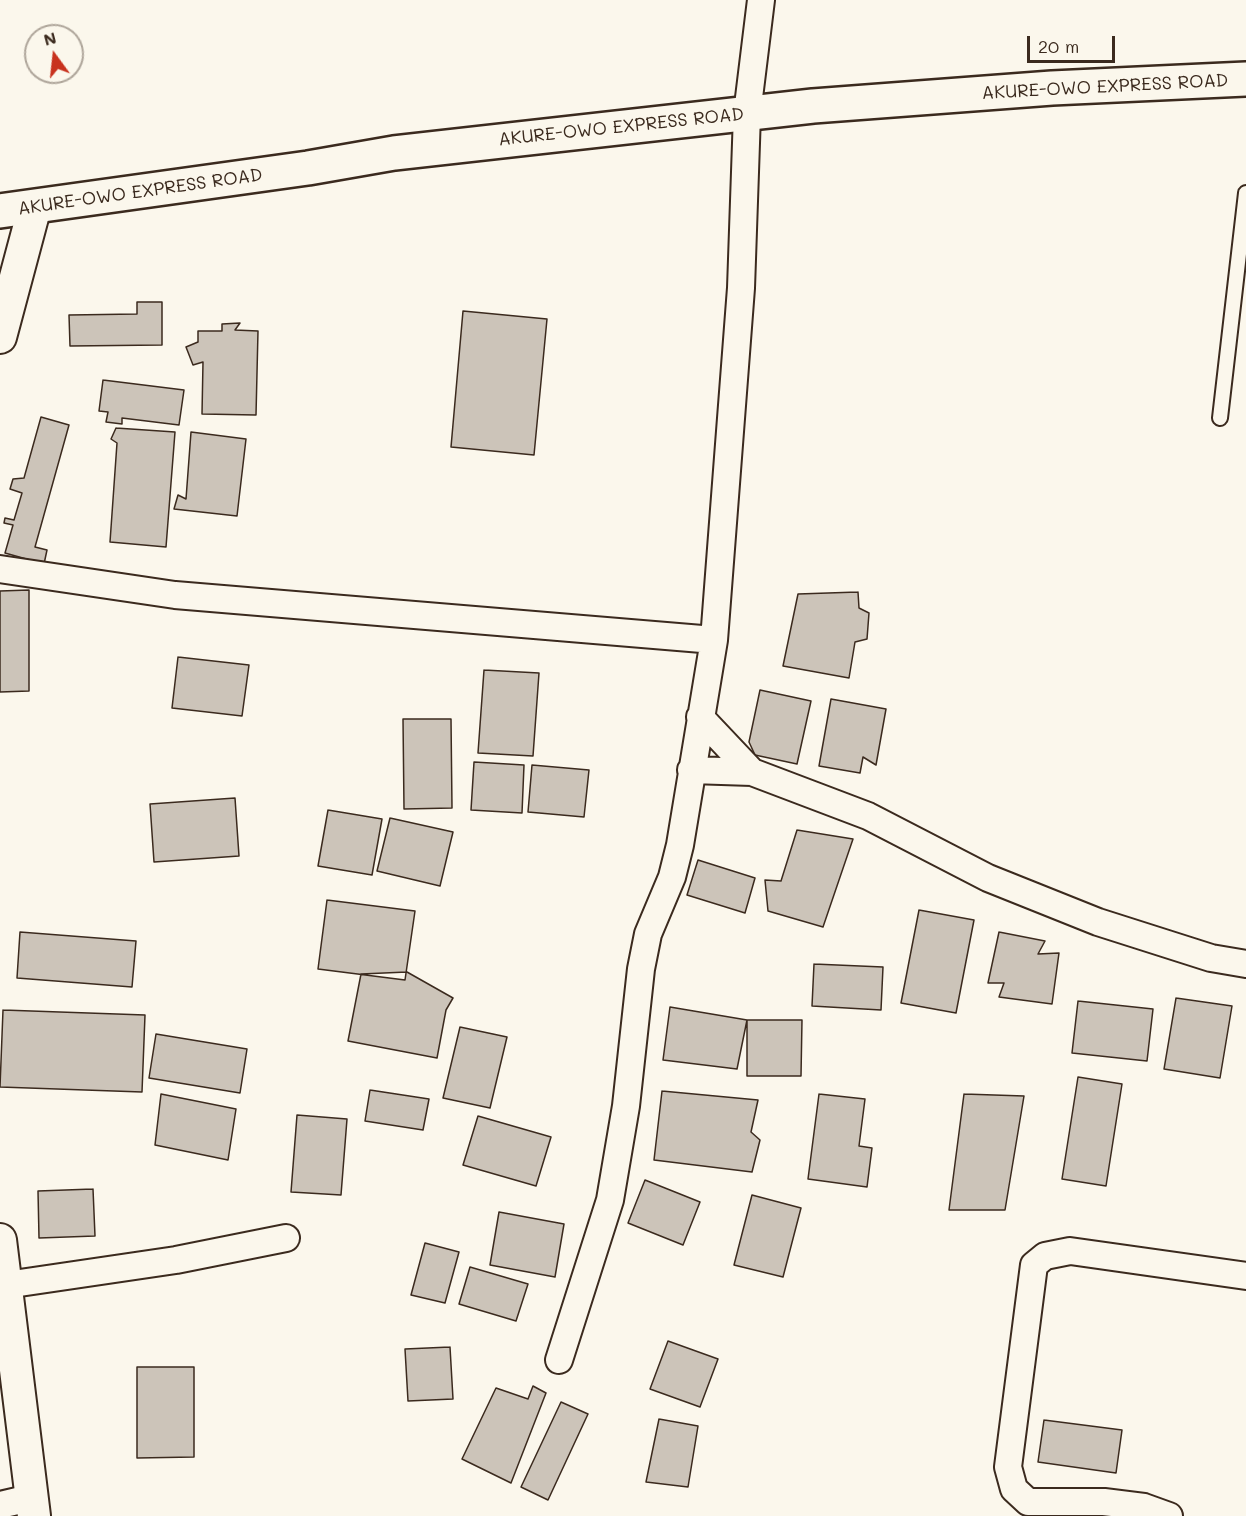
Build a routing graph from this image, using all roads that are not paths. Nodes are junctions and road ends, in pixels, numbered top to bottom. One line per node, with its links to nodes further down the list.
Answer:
1 (761, 0): 3 (street)
2 (1246, 79): 3 (highway, AKURE-OWO EXPRESS ROAD)
3 (747, 114): 5 (highway, AKURE-OWO EXPRESS ROAD); 10 (street)
4 (1246, 193): 8 (lane)
5 (35, 206): 6 (highway, AKURE-OWO EXPRESS ROAD); 7 (street)
6 (0, 212)
7 (0, 337)
8 (1220, 418)
9 (0, 569): 10 (street)
10 (714, 640): 11 (street)
11 (700, 717): 12 (street); 13 (street)
12 (691, 770): 13 (street); 19 (street)
13 (752, 772): 14 (street)
14 (1246, 964)
15 (286, 1238): 18 (street)
16 (0, 1240): 18 (street)
17 (1246, 1276): 22 (street)
18 (6, 1285): 21 (street)
19 (559, 1360)
20 (0, 1505): 21 (street)
21 (32, 1507)
22 (1168, 1516)

